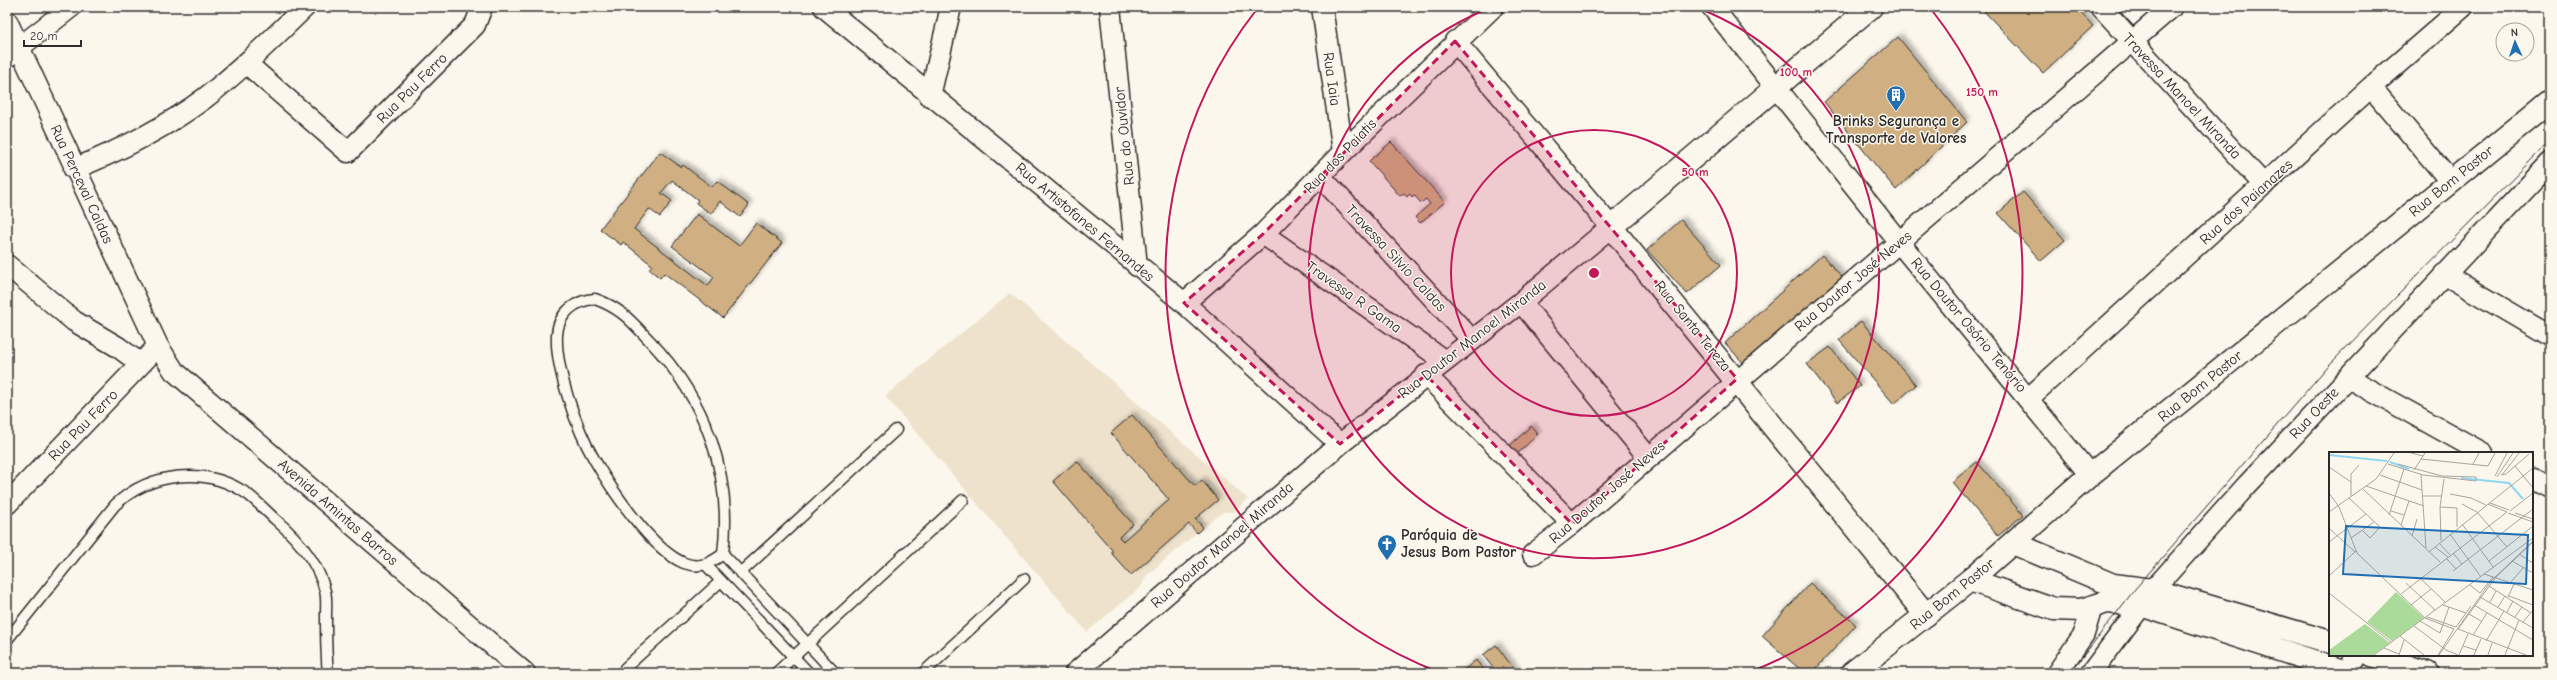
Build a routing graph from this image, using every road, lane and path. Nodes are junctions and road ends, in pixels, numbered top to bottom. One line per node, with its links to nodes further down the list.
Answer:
1 (71, 7): 17 (street)
2 (305, 7): 18 (street)
3 (824, 7): 21 (street, Rua Artistofanes Fernandes)
4 (951, 7): 21 (street)
5 (1110, 7): 33 (street, Rua do Ouvidor)
6 (1322, 7): 23 (street, Rua Iaia)
7 (1493, 7): 15 (street, Rua dos Paiatis)
8 (1712, 7): 20 (street, Rua Doutor Osório Tenório)
9 (1871, 7): 20 (street, Rua Doutor Manoel Miranda)
10 (2101, 7): 16 (street, Travessa Manoel Miranda)
11 (2172, 7): 16 (street, Rua Doutor José Neves)
12 (2463, 7): 19 (street, Rua dos Paianazes)
13 (478, 16): 18 (street, Rua Pau Ferro)
14 (7, 21): 17 (street, Rua Perceval Caldas)
15 (1455, 41): 23 (street, Rua dos Paiatis); 29 (street, Rua Santa Tereza)
16 (2132, 42): 28 (street, Travessa Manoel Miranda); 31 (street, Rua Doutor José Neves)
17 (13, 53): 25 (street, Rua Perceval Caldas)
18 (246, 63): 25 (street)
19 (2371, 87): 27 (street); 28 (street, Rua dos Paianazes)
20 (1776, 88): 29 (street, Rua Doutor Manoel Miranda); 31 (street, Rua Doutor Osório Tenório)
21 (930, 96): 33 (street, Rua Artistofanes Fernandes)
22 (2550, 101): 27 (street, Rua Bom Pastor)
23 (1343, 152): 26 (street, Rua dos Paiatis)
24 (2550, 164): 34 (street, Rua Oeste)
25 (74, 169): 39 (street, Rua Perceval Caldas)
26 (1320, 176): 30 (street, Rua dos Paiatis); 38 (street, Travessa Silvio Caldas)
27 (2450, 181): 50 (street, Rua Bom Pastor)
28 (2264, 185): 45 (street, Rua dos Paianazes)
29 (1611, 227): 35 (street, Rua Doutor Manoel Miranda); 44 (street, Rua Santa Tereza)
30 (1263, 234): 36 (street, Rua dos Paiatis); 40 (street, Travessa R Gama)
31 (1899, 242): 44 (street, Rua Doutor José Neves); 45 (street, Rua Doutor Osório Tenório)
32 (7, 264): 41 (street)
33 (1137, 266): 36 (street, Rua Artistofanes Fernandes)
34 (2444, 274): 37 (street); 43 (street, Rua Oeste)
35 (1521, 302): 38 (street, Rua Doutor Manoel Miranda); 49 (street)
36 (1184, 303): 47 (street, Rua Artistofanes Fernandes)
37 (2550, 336)
38 (1472, 340): 40 (street, Rua Doutor Manoel Miranda)
39 (158, 346): 41 (street, Rua Pau Ferro); 75 (street, Avenida Amintas Barros)
40 (1445, 361): 42 (street, Rua Doutor Manoel Miranda)
41 (141, 364): 54 (street, Rua Pau Ferro)
42 (1426, 375): 47 (street, Rua Doutor Manoel Miranda); 55 (street)
43 (2348, 378): 48 (street); 64 (street, Rua Oeste)
44 (1737, 379): 49 (street, Rua Doutor José Neves); 66 (street, Rua Santa Tereza)
45 (2029, 398): 50 (street, Rua Doutor Osório Tenório)
46 (896, 430): 60 (lane)
47 (1340, 444): 81 (street, Rua Doutor Manoel Miranda)
48 (2481, 452)
49 (1648, 457): 55 (street, Rua Doutor José Neves)
50 (2090, 475): 56 (street, Rua Bom Pastor)
51 (2533, 480): 52 (street)
52 (2550, 488)
53 (963, 500): 69 (lane)
54 (7, 504)
55 (1572, 524): 58 (street, Rua Doutor José Neves)
56 (2013, 542): 63 (street, Rua Bom Pastor); 64 (street)
57 (723, 554): 59 (lane); 59 (lane); 60 (lane)
58 (1533, 554)
59 (706, 565): 62 (lane)
60 (740, 573): 69 (lane)
61 (1024, 579): 80 (lane)
62 (721, 580): 71 (lane); 73 (lane)
63 (1970, 580): 65 (street); 66 (street, Rua Bom Pastor)
64 (2147, 598): 65 (street); 68 (street); 72 (street); 84 (street, Rua Oeste)
65 (2092, 607): 83 (street)
66 (1926, 615): 82 (street, Rua Bom Pastor)
67 (7, 640): 76 (lane)
68 (2329, 642)
69 (808, 645): 71 (lane); 79 (lane)
70 (2374, 656): 74 (street)
71 (793, 657): 77 (lane); 78 (lane)
72 (2352, 667)
73 (625, 668)
74 (2392, 668): 85 (street)
75 (519, 671)
76 (328, 673)
77 (776, 673)
78 (809, 673)
79 (835, 673)
80 (923, 673)
81 (1075, 673)
82 (1852, 673)
83 (2057, 673)
84 (2091, 673)
85 (2428, 673)

